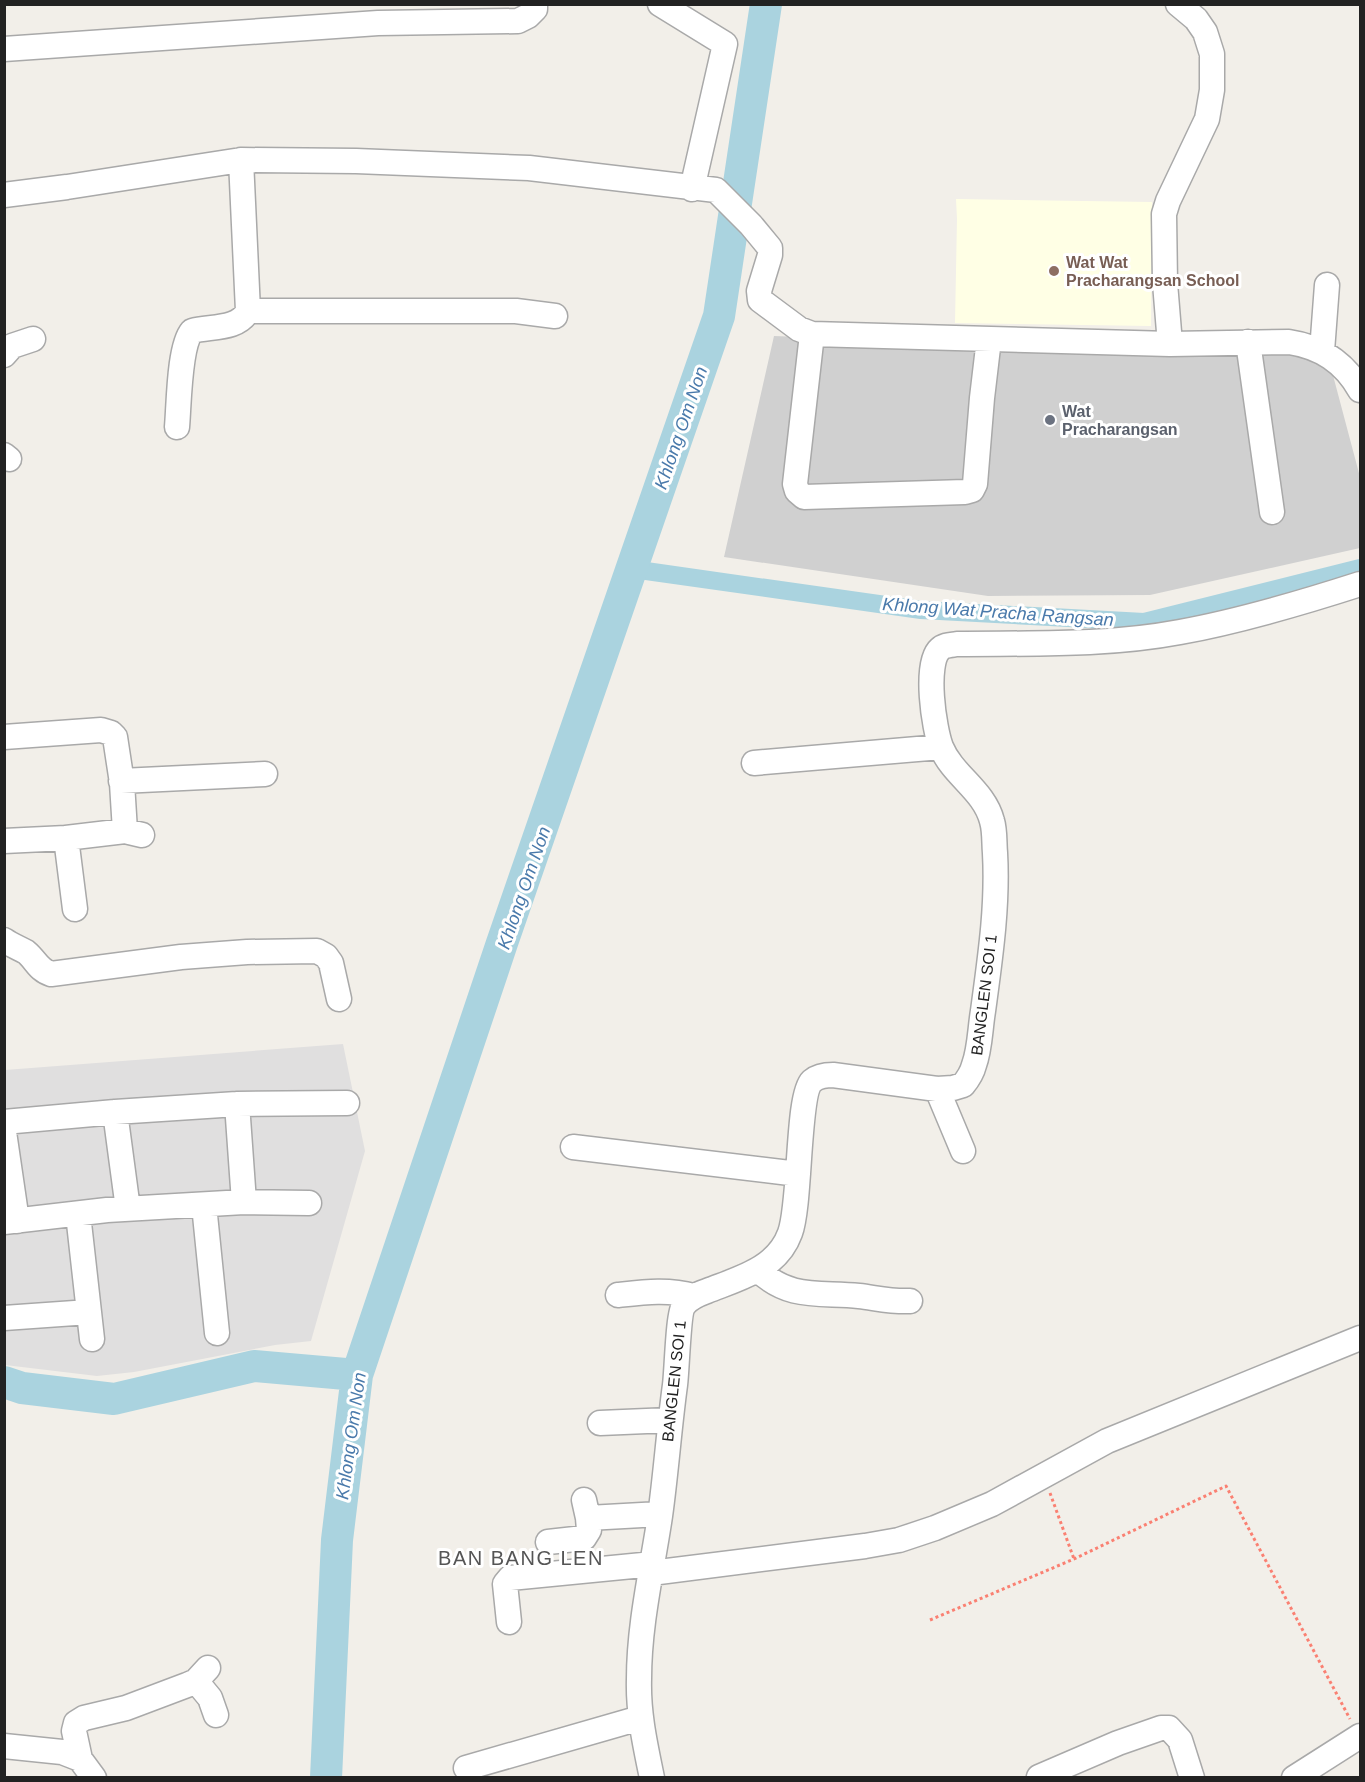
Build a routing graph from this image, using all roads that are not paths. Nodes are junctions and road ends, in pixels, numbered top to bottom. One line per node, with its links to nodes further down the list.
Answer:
1 (535, 4): 4 (street)
2 (660, 4): 6 (street)
3 (1178, 4): 15 (street)
4 (4, 49)
5 (241, 160): 6 (street); 7 (street); 9 (street)
6 (704, 189): 11 (street)
7 (4, 195)
8 (1327, 285): 18 (street)
9 (248, 311): 10 (street); 20 (street)
10 (555, 316)
11 (812, 334): 13 (street); 13 (street)
12 (33, 339): 17 (street)
13 (989, 339): 15 (street)
14 (1248, 342): 15 (street); 18 (street); 21 (street)
15 (1170, 344)
16 (1360, 354): 18 (street)
17 (4, 355)
18 (1328, 356): 19 (street)
19 (1360, 390)
20 (177, 427)
21 (1272, 512)
22 (1360, 584): 24 (street, BANGLEN SOI 1)
23 (4, 738): 27 (street)
24 (941, 747): 25 (street); 33 (street, BANGLEN SOI 1)
25 (754, 763)
26 (265, 774): 27 (street)
27 (121, 781): 28 (street)
28 (66, 838): 29 (street); 30 (street)
29 (4, 841)
30 (75, 909)
31 (4, 940): 32 (street)
32 (339, 999)
33 (937, 1089): 40 (street); 41 (street, BANGLEN SOI 1)
34 (347, 1103): 35 (street)
35 (237, 1104): 36 (street); 42 (street)
36 (115, 1112): 37 (street); 45 (street)
37 (4, 1122)
38 (4, 1132): 47 (street)
39 (573, 1147): 41 (street)
40 (963, 1151)
41 (798, 1174): 48 (street, BANGLEN SOI 1)
42 (244, 1203): 43 (street); 44 (street)
43 (309, 1203)
44 (204, 1205): 45 (street); 54 (street)
45 (128, 1209): 46 (street)
46 (78, 1214): 47 (street); 52 (street)
47 (11, 1222)
48 (758, 1270): 50 (street, BANGLEN SOI 1); 51 (street)
49 (618, 1295): 50 (street)
50 (694, 1296): 57 (street, BANGLEN SOI 1)
51 (910, 1301)
52 (89, 1312): 53 (street); 56 (street)
53 (4, 1318)
54 (217, 1333)
55 (1360, 1338): 61 (street)
56 (92, 1339)
57 (670, 1420): 58 (street); 59 (street, BANGLEN SOI 1)
58 (600, 1423)
59 (660, 1515): 60 (street); 61 (street, BANGLEN SOI 1)
60 (548, 1542)
61 (652, 1568): 62 (street); 64 (street, BANGLEN SOI 1)
62 (509, 1622)
63 (216, 1715): 67 (street)
64 (639, 1718): 68 (street); 70 (street, BANGLEN SOI 1)
65 (1360, 1736): 72 (street)
66 (4, 1746): 67 (street)
67 (87, 1768)
68 (466, 1768)
69 (1040, 1777): 71 (street)
70 (651, 1778)
71 (1192, 1778)
72 (1294, 1778)

